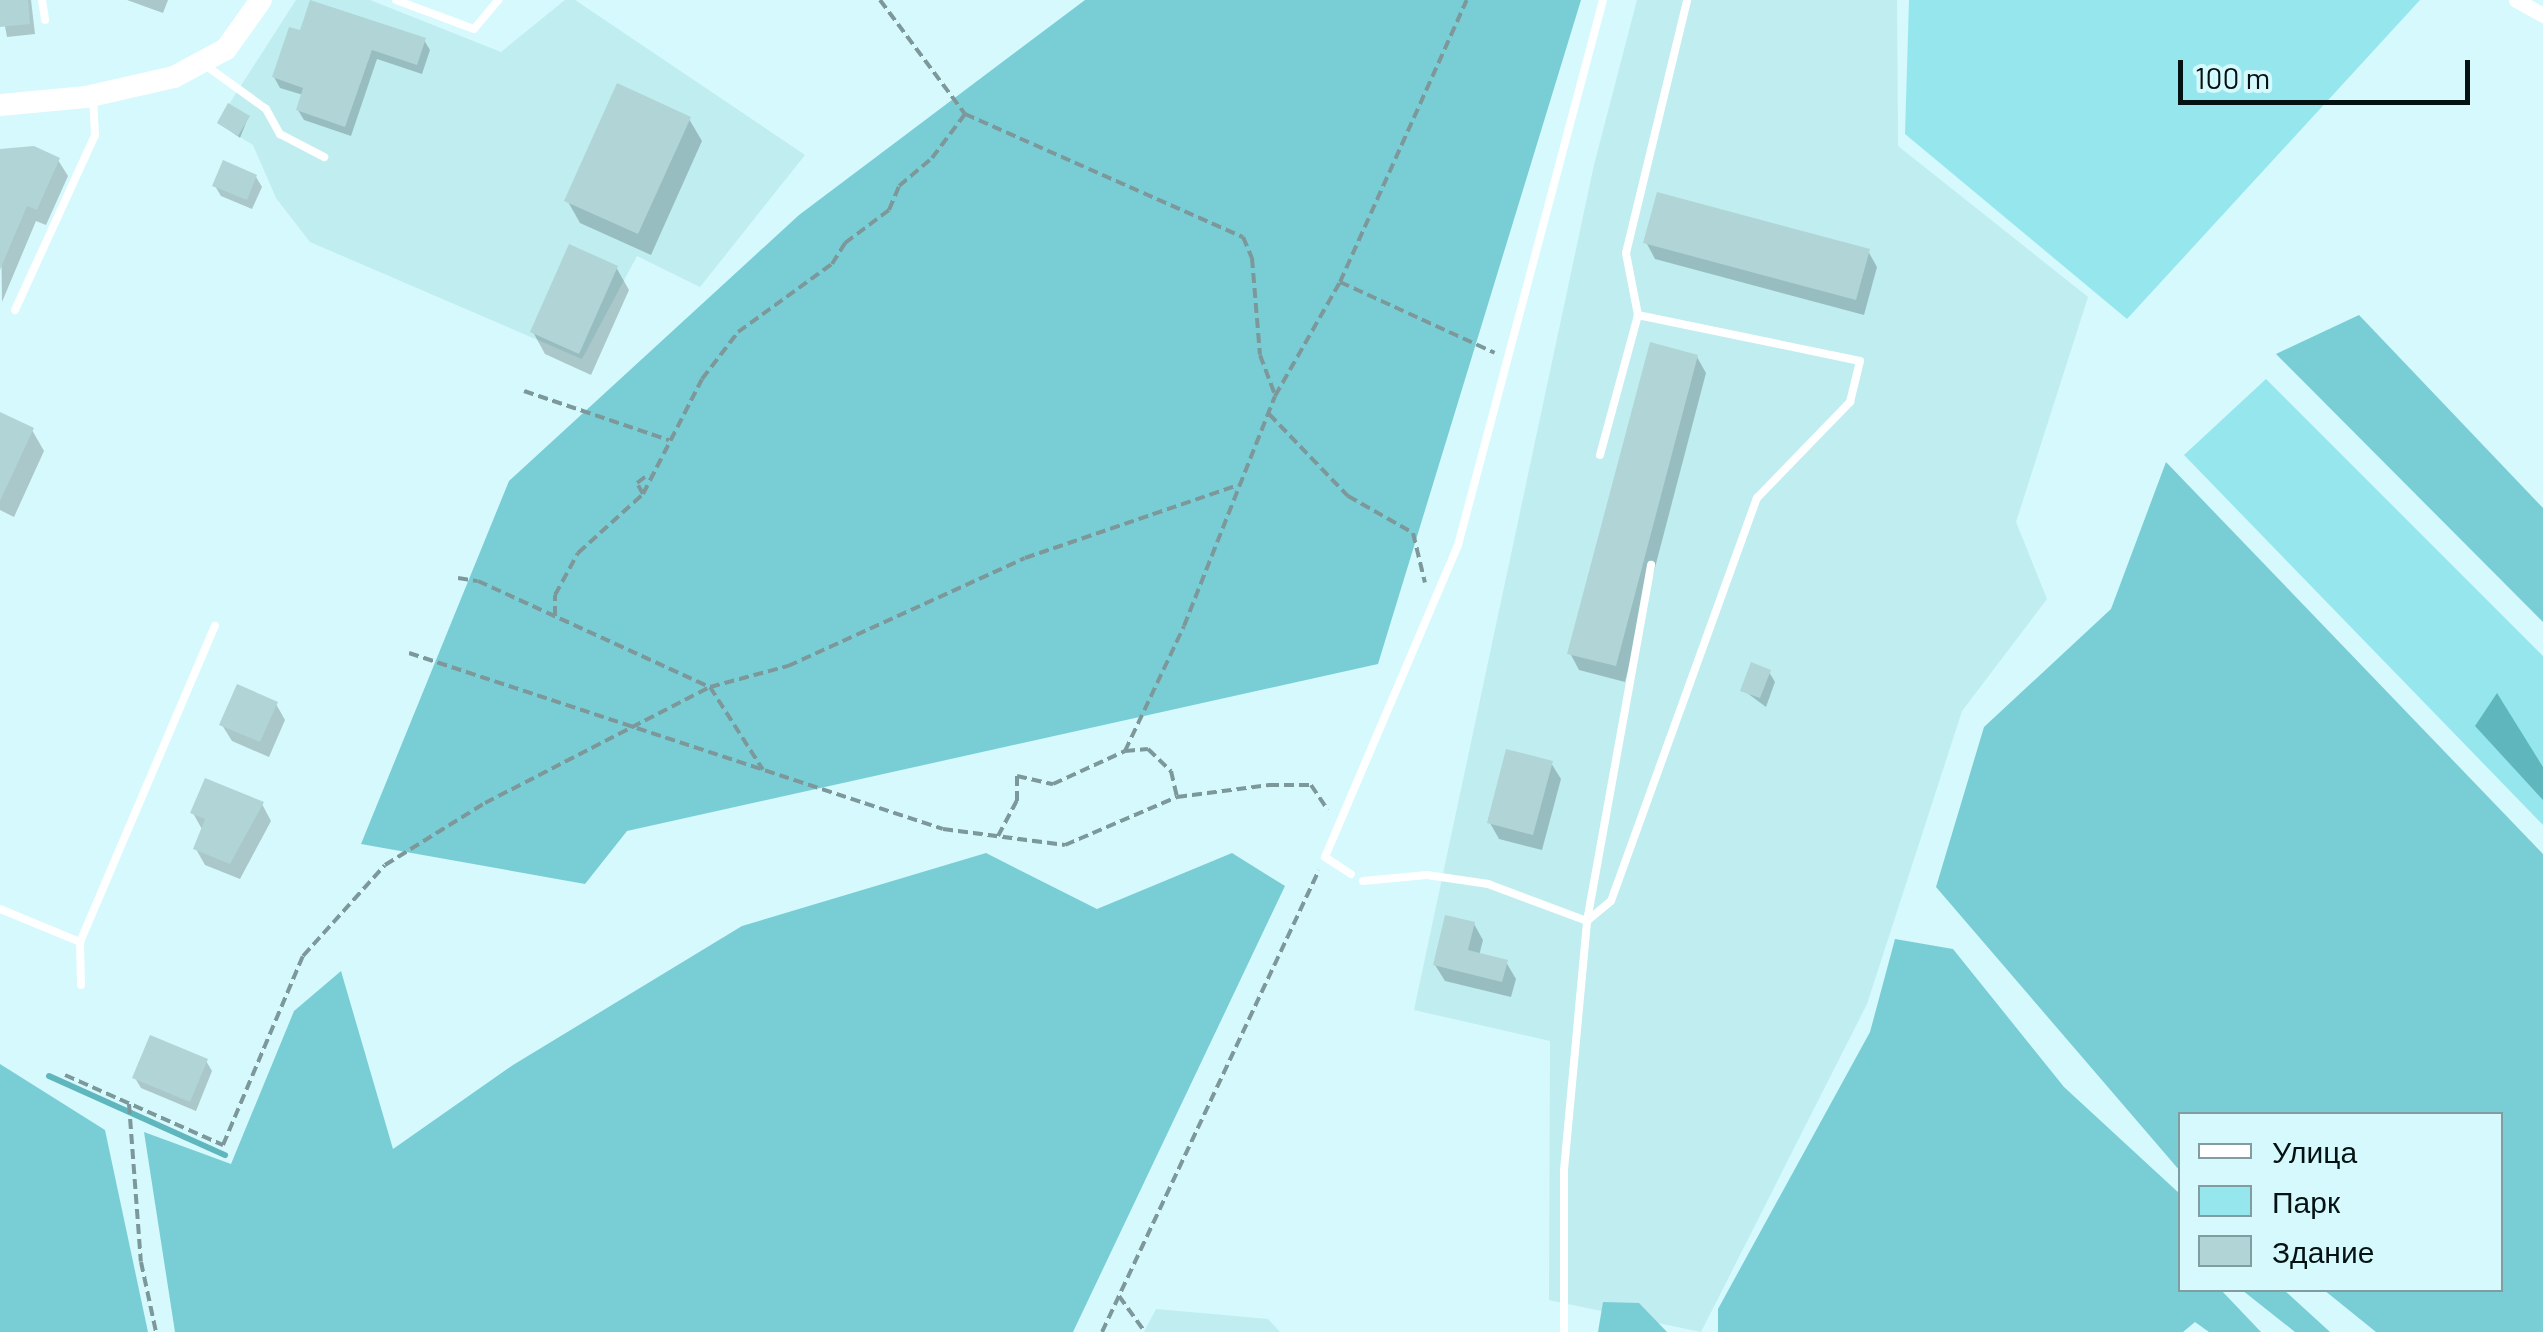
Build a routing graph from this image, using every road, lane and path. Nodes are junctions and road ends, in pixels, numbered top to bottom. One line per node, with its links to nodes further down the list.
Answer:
1 (42, 0): 11 (lane)
2 (262, 0): 12 (street)
3 (396, 0): 4 (lane)
4 (498, 0)
5 (880, 0): 15 (path)
6 (1467, 0): 17 (path)
7 (1603, 0): 20 (lane)
8 (1686, 0): 19 (lane)
9 (2516, 0): 10 (street)
10 (2543, 15)
11 (45, 20)
12 (202, 62): 13 (street); 16 (lane)
13 (93, 95): 14 (street); 18 (lane)
14 (0, 105)
15 (964, 114): 22 (path); 24 (path)
16 (324, 158)
17 (1340, 282): 20 (path); 22 (path)
18 (15, 310)
19 (1638, 315): 25 (lane); 46 (lane)
20 (1508, 359): 31 (lane)
21 (524, 391): 24 (path)
22 (1276, 396): 23 (path)
23 (1269, 414): 27 (path); 31 (path)
24 (669, 440): 26 (path)
25 (1600, 454)
26 (651, 474): 28 (path); 28 (path)
27 (1238, 485): 35 (path); 37 (path)
28 (643, 494): 32 (path)
29 (1651, 565): 46 (lane)
30 (458, 578): 32 (path)
31 (1432, 610): 41 (lane)
32 (556, 616): 35 (path)
33 (215, 626): 47 (lane)
34 (409, 653): 36 (path)
35 (710, 687): 36 (path); 38 (path)
36 (633, 727): 38 (path); 50 (path)
37 (1125, 751): 39 (path); 40 (path)
38 (763, 770): 40 (path)
39 (1177, 797): 40 (path); 41 (path)
40 (998, 836)
41 (1332, 840): 42 (lane)
42 (1325, 857): 43 (lane); 51 (path)
43 (1351, 874)
44 (1363, 881): 46 (lane)
45 (0, 909): 47 (lane)
46 (1587, 921): 55 (lane)
47 (80, 942): 48 (lane)
48 (80, 985)
49 (65, 1076): 50 (path)
50 (129, 1105): 52 (path)
51 (1118, 1296): 53 (path); 54 (path)
52 (156, 1332)
53 (1102, 1332)
54 (1145, 1332)
55 (1564, 1332)

